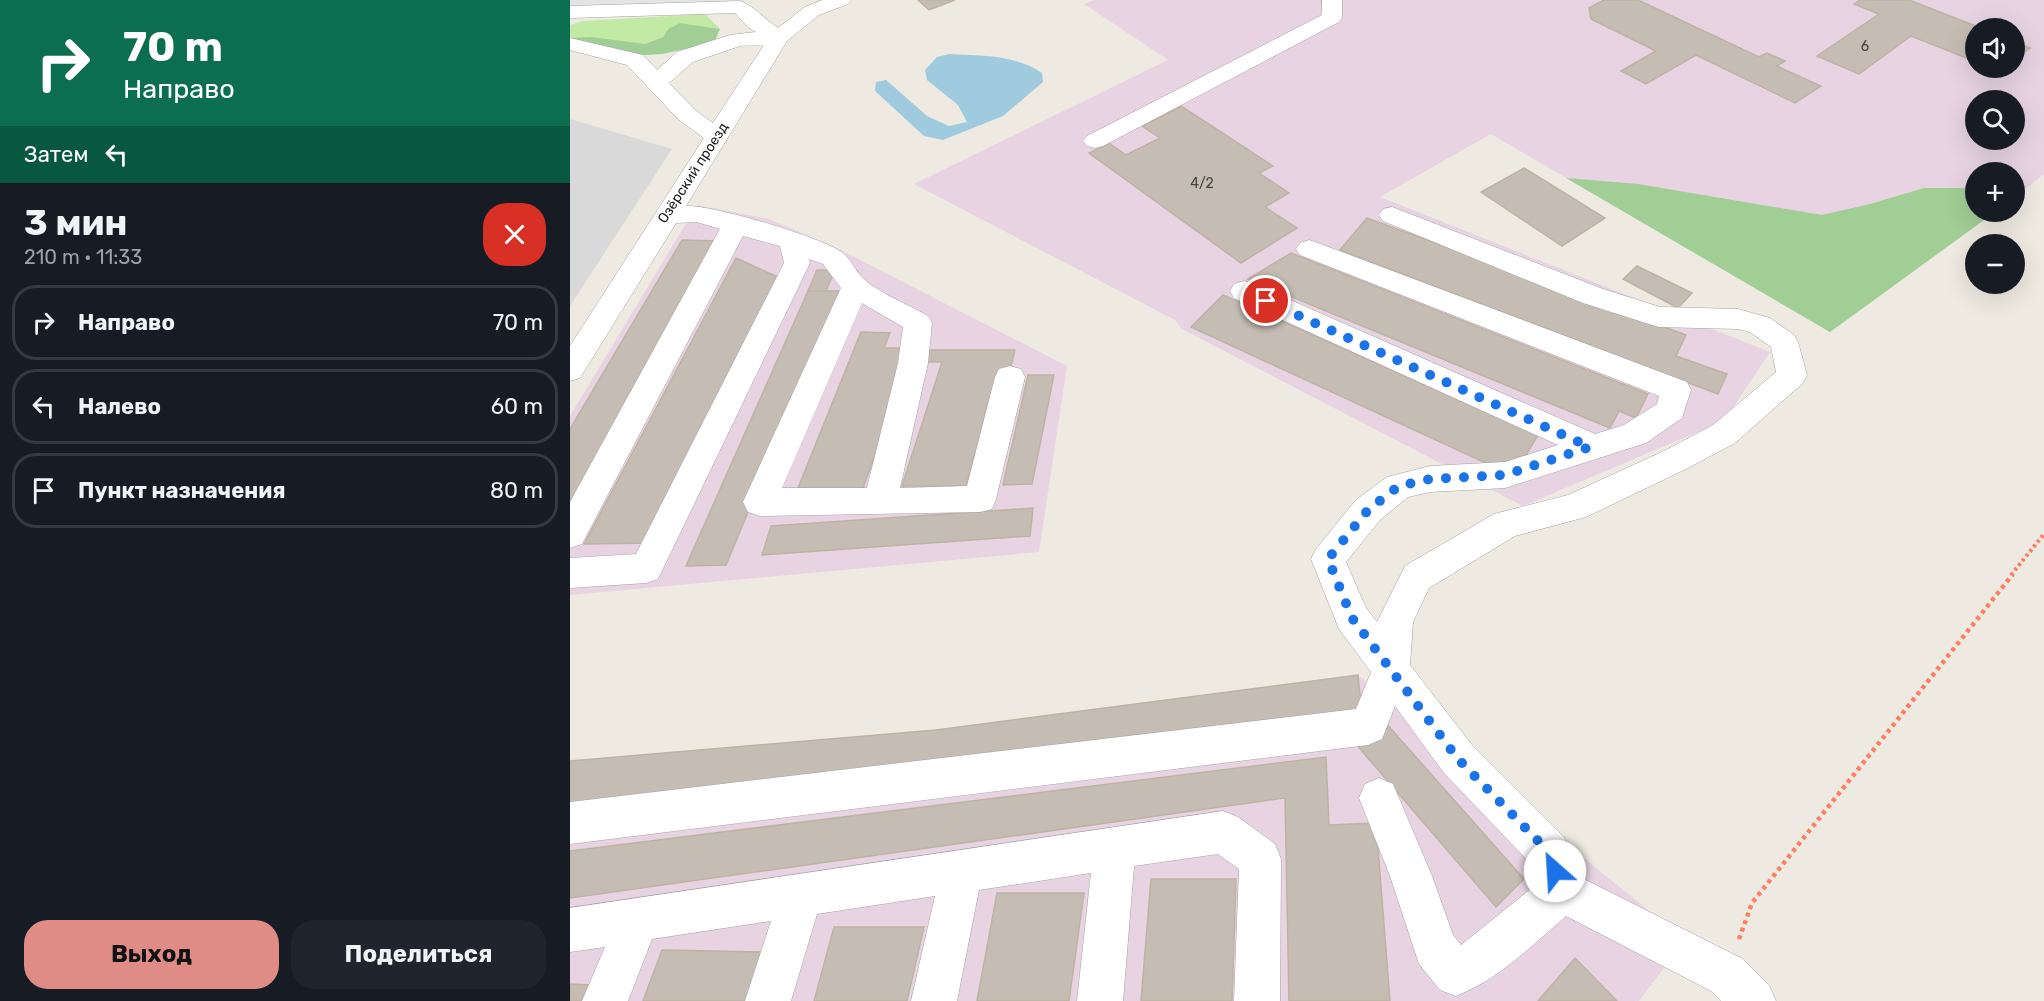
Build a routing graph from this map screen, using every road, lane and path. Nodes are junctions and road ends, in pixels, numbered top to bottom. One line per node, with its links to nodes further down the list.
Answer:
1 (841, 0): 4 (street, Озёрский проезд)
2 (1332, 0): 8 (street)
3 (570, 12): 4 (street)
4 (779, 37): 6 (street); 7 (street, Озёрский проезд)
5 (570, 44): 6 (street)
6 (657, 82): 7 (street)
7 (717, 136): 9 (street, Озёрский проезд)
8 (1095, 141)
9 (666, 215): 11 (street); 16 (street, Озёрский проезд)
10 (1392, 215): 23 (street)
11 (736, 224): 12 (street); 20 (street)
12 (792, 241): 14 (street); 22 (street)
13 (1309, 249): 18 (street)
14 (855, 287): 19 (street); 19 (street)
15 (1244, 291): 18 (street)
16 (570, 370)
17 (1010, 377): 19 (street)
18 (1590, 447): 23 (street)
19 (880, 502)
20 (570, 534)
21 (2044, 534): 32 (path)
22 (570, 573)
23 (1391, 668): 25 (street); 28 (street)
24 (1379, 798): 28 (street)
25 (570, 823)
26 (1115, 849): 27 (street); 36 (street); 37 (street)
27 (962, 872): 29 (street); 35 (street)
28 (1562, 891): 32 (street)
29 (801, 895): 30 (street); 34 (street)
30 (638, 920): 31 (street); 33 (street)
31 (570, 930)
32 (1740, 988)
33 (605, 1001)
34 (768, 1001)
35 (934, 1001)
36 (1100, 1001)
37 (1257, 1001)

